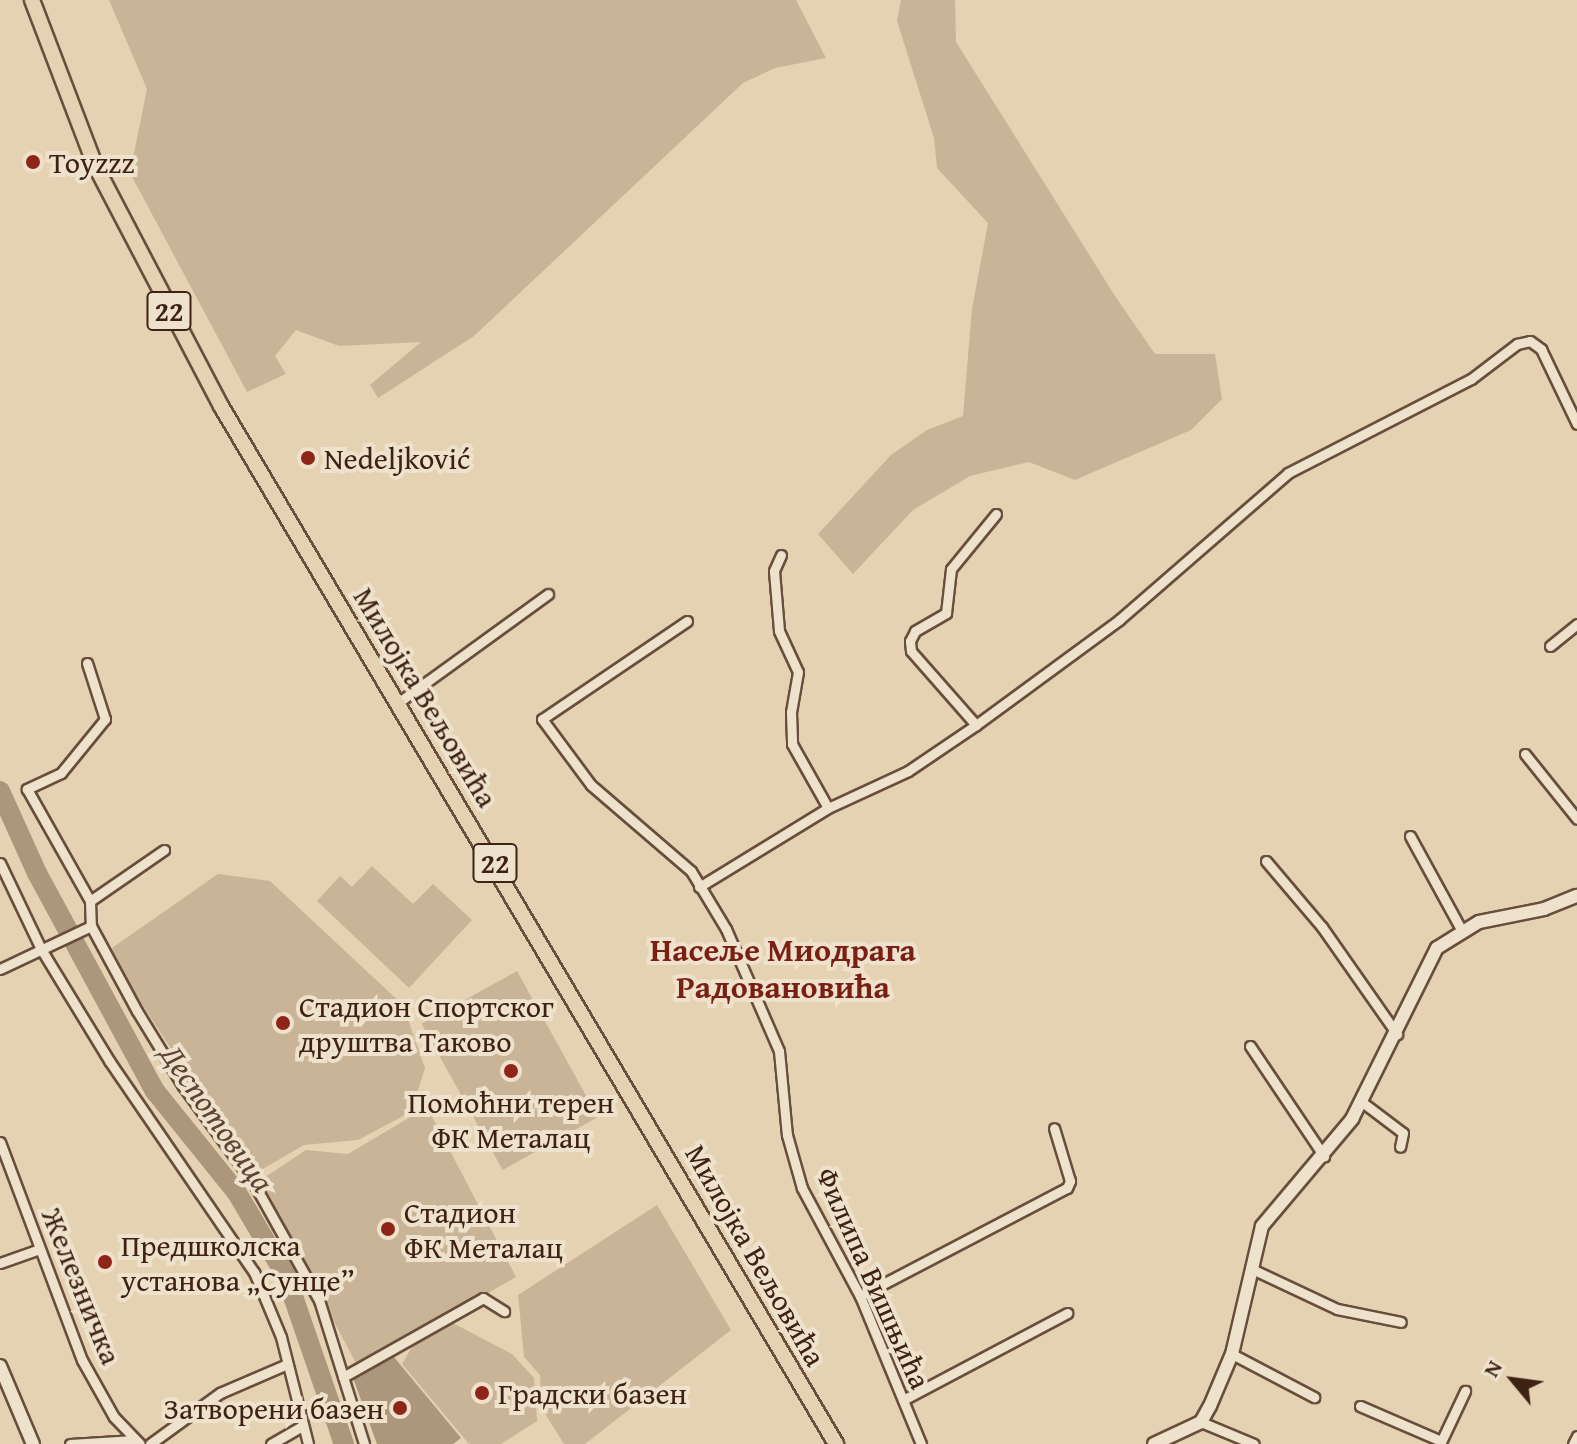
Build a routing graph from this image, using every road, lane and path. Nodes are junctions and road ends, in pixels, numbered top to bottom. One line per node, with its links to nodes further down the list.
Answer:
1 (32, 0): 10 (main road, Милојка Вељовића / 22)
2 (1577, 424): 11 (street)
3 (996, 514): 11 (street)
4 (781, 555): 13 (street)
5 (548, 594): 10 (street)
6 (687, 621): 19 (street, Филипа Вишњића)
7 (1577, 624): 8 (street)
8 (1550, 646)
9 (87, 663): 21 (street)
10 (399, 702): 59 (main road, Милојка Вељовића / 22)
11 (976, 725): 13 (street)
12 (1525, 754): 14 (street)
13 (828, 808): 19 (street)
14 (1577, 819)
15 (1410, 836): 23 (street)
16 (164, 850): 21 (street)
17 (1266, 861): 26 (street)
18 (0, 863): 24 (street)
19 (699, 887): 36 (street, Филипа Вишњића)
20 (1577, 896): 23 (street)
21 (90, 901): 22 (street)
22 (87, 928): 24 (street); 43 (street)
23 (1461, 929): 26 (street)
24 (41, 949): 25 (street); 41 (street)
25 (0, 969)
26 (1397, 1034): 28 (street)
27 (1250, 1046): 32 (street)
28 (1362, 1102): 31 (street); 32 (street)
29 (1054, 1128): 36 (street)
30 (0, 1142): 33 (street, Железничка)
31 (1400, 1147)
32 (1324, 1156): 35 (street)
33 (40, 1249): 34 (street); 51 (street, Железничка)
34 (0, 1263)
35 (1252, 1269): 39 (street); 40 (street)
36 (860, 1296): 46 (street, Филипа Вишњића)
37 (504, 1311): 43 (street)
38 (1067, 1313): 46 (street)
39 (1401, 1322)
40 (1232, 1354): 45 (street); 48 (street)
41 (287, 1364): 49 (street); 55 (street)
42 (0, 1366): 53 (street)
43 (343, 1377): 58 (street)
44 (1465, 1391): 52 (street)
45 (1314, 1397)
46 (903, 1400): 60 (street, Филипа Вишњића)
47 (1360, 1406): 52 (street)
48 (1201, 1422): 61 (street); 62 (street)
49 (302, 1426): 56 (street); 57 (street)
50 (1577, 1436): 63 (street)
51 (137, 1442): 54 (street)
52 (1440, 1442)
53 (33, 1444)
54 (70, 1444)
55 (150, 1444)
56 (271, 1444)
57 (308, 1444)
58 (364, 1444)
59 (836, 1444)
60 (921, 1444)
61 (1154, 1444)
62 (1254, 1444)
63 (1573, 1444)

